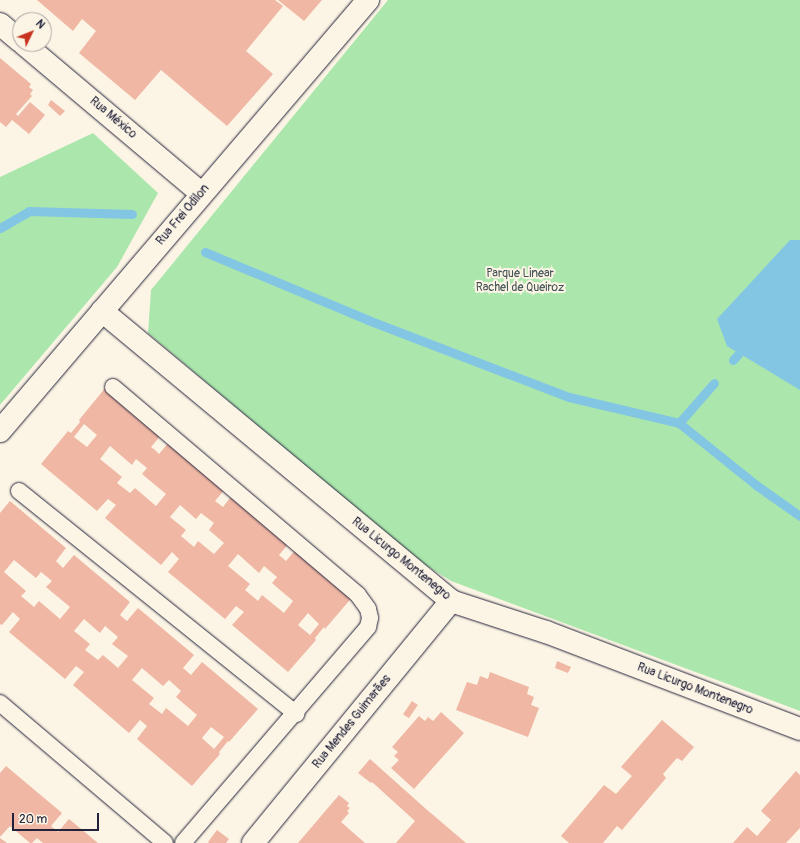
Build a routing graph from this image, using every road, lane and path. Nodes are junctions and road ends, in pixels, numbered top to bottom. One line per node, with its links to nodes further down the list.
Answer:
1 (368, 0): 5 (street, Rua Frei Odilon)
2 (0, 24): 3 (street)
3 (12, 34)
4 (34, 52): 5 (street, Rua México)
5 (201, 193): 6 (street, Rua Frei Odilon)
6 (102, 311): 8 (street, Rua Frei Odilon); 10 (street, Rua Licurgo Montenegro)
7 (113, 387): 12 (lane)
8 (0, 431)
9 (19, 491): 12 (lane)
10 (451, 601): 13 (street, Rua Licurgo Montenegro); 16 (street, Rua Mendes Guimarães)
11 (0, 703): 14 (lane)
12 (296, 714): 15 (lane)
13 (800, 729)
14 (165, 843)
15 (183, 843)
16 (253, 843)

